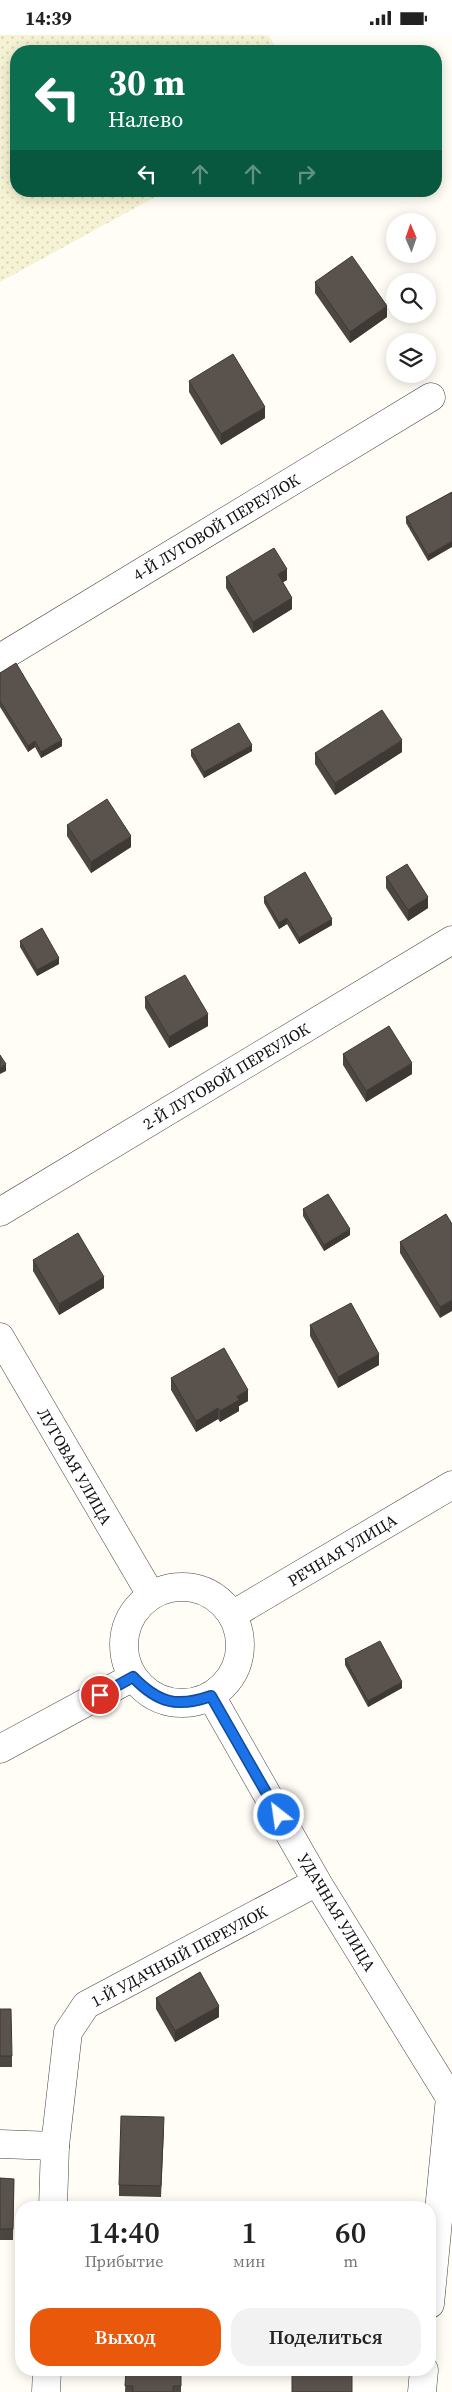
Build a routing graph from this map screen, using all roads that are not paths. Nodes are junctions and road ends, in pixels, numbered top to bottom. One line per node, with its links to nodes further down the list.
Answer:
1 (432, 397): 2 (street, 4-Й ЛУГОВОЙ ПЕРЕУЛОК)
2 (0, 658)
3 (452, 940): 4 (street, 2-Й ЛУГОВОЙ ПЕРЕУЛОК)
4 (0, 1213)
5 (0, 1337): 7 (street, ЛУГОВАЯ УЛИЦА)
6 (452, 1485): 8 (street, РЕЧНАЯ УЛИЦА)
7 (151, 1595): 8 (street); 9 (street)
8 (232, 1615): 10 (street)
9 (133, 1677): 10 (street); 11 (street)
10 (211, 1696): 12 (street, УДАЧНАЯ УЛИЦА)
11 (0, 1749)
12 (317, 1882): 13 (street, УДАЧНАЯ УЛИЦА); 15 (street, 1-Й УДАЧНЫЙ ПЕРЕУЛОК)
13 (451, 2098): 17 (street)
14 (0, 2143): 15 (street)
15 (56, 2146): 16 (street, 1-Й УДАЧНЫЙ ПЕРЕУЛОК)
16 (53, 2201)
17 (436, 2245)
18 (47, 2376): 20 (street)
19 (423, 2376): 21 (street)
20 (46, 2392)
21 (422, 2392)

